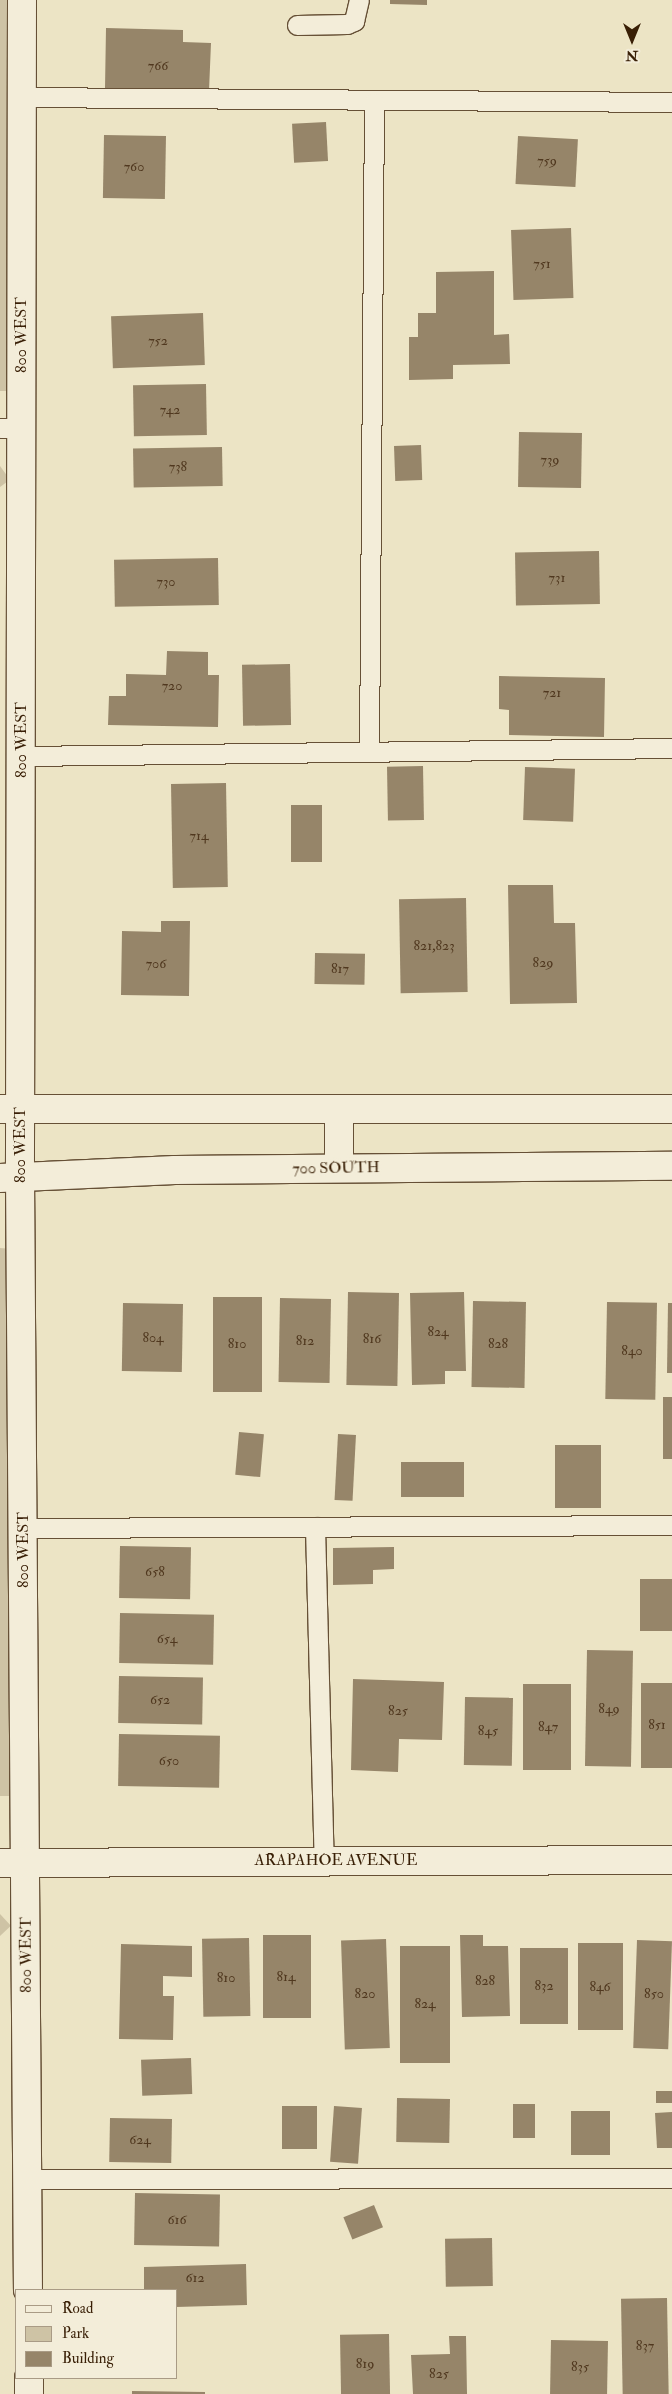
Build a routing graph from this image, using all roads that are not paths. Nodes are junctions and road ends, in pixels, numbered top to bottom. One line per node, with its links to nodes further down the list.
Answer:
1 (22, 0): 4 (street, 800 WEST)
2 (358, 0): 3 (lane)
3 (297, 25)
4 (21, 97): 5 (lane); 7 (street, 800 WEST)
5 (374, 102): 6 (lane); 9 (lane)
6 (672, 102)
7 (11, 428): 10 (street, 800 WEST)
8 (672, 748): 9 (lane)
9 (368, 752): 10 (lane)
10 (21, 756): 12 (street, 800 WEST)
11 (672, 1109): 13 (street)
12 (10, 1110): 13 (street); 16 (street, 800 WEST)
13 (339, 1111): 15 (street)
14 (672, 1166): 15 (street, 700 SOUTH)
15 (339, 1168): 16 (street, 700 SOUTH)
16 (10, 1177): 19 (street, 800 WEST)
17 (672, 1525): 18 (lane)
18 (315, 1526): 19 (lane); 20 (lane)
19 (22, 1528): 22 (street, 800 WEST)
20 (324, 1860): 21 (street, ARAPAHOE AVENUE); 22 (street, ARAPAHOE AVENUE)
21 (672, 1860)
22 (12, 1862): 24 (street, 800 WEST)
23 (672, 2178): 24 (lane)
24 (27, 2179): 25 (street, 800 WEST)
25 (28, 2289)
26 (29, 2379): 27 (street)
27 (29, 2394)

